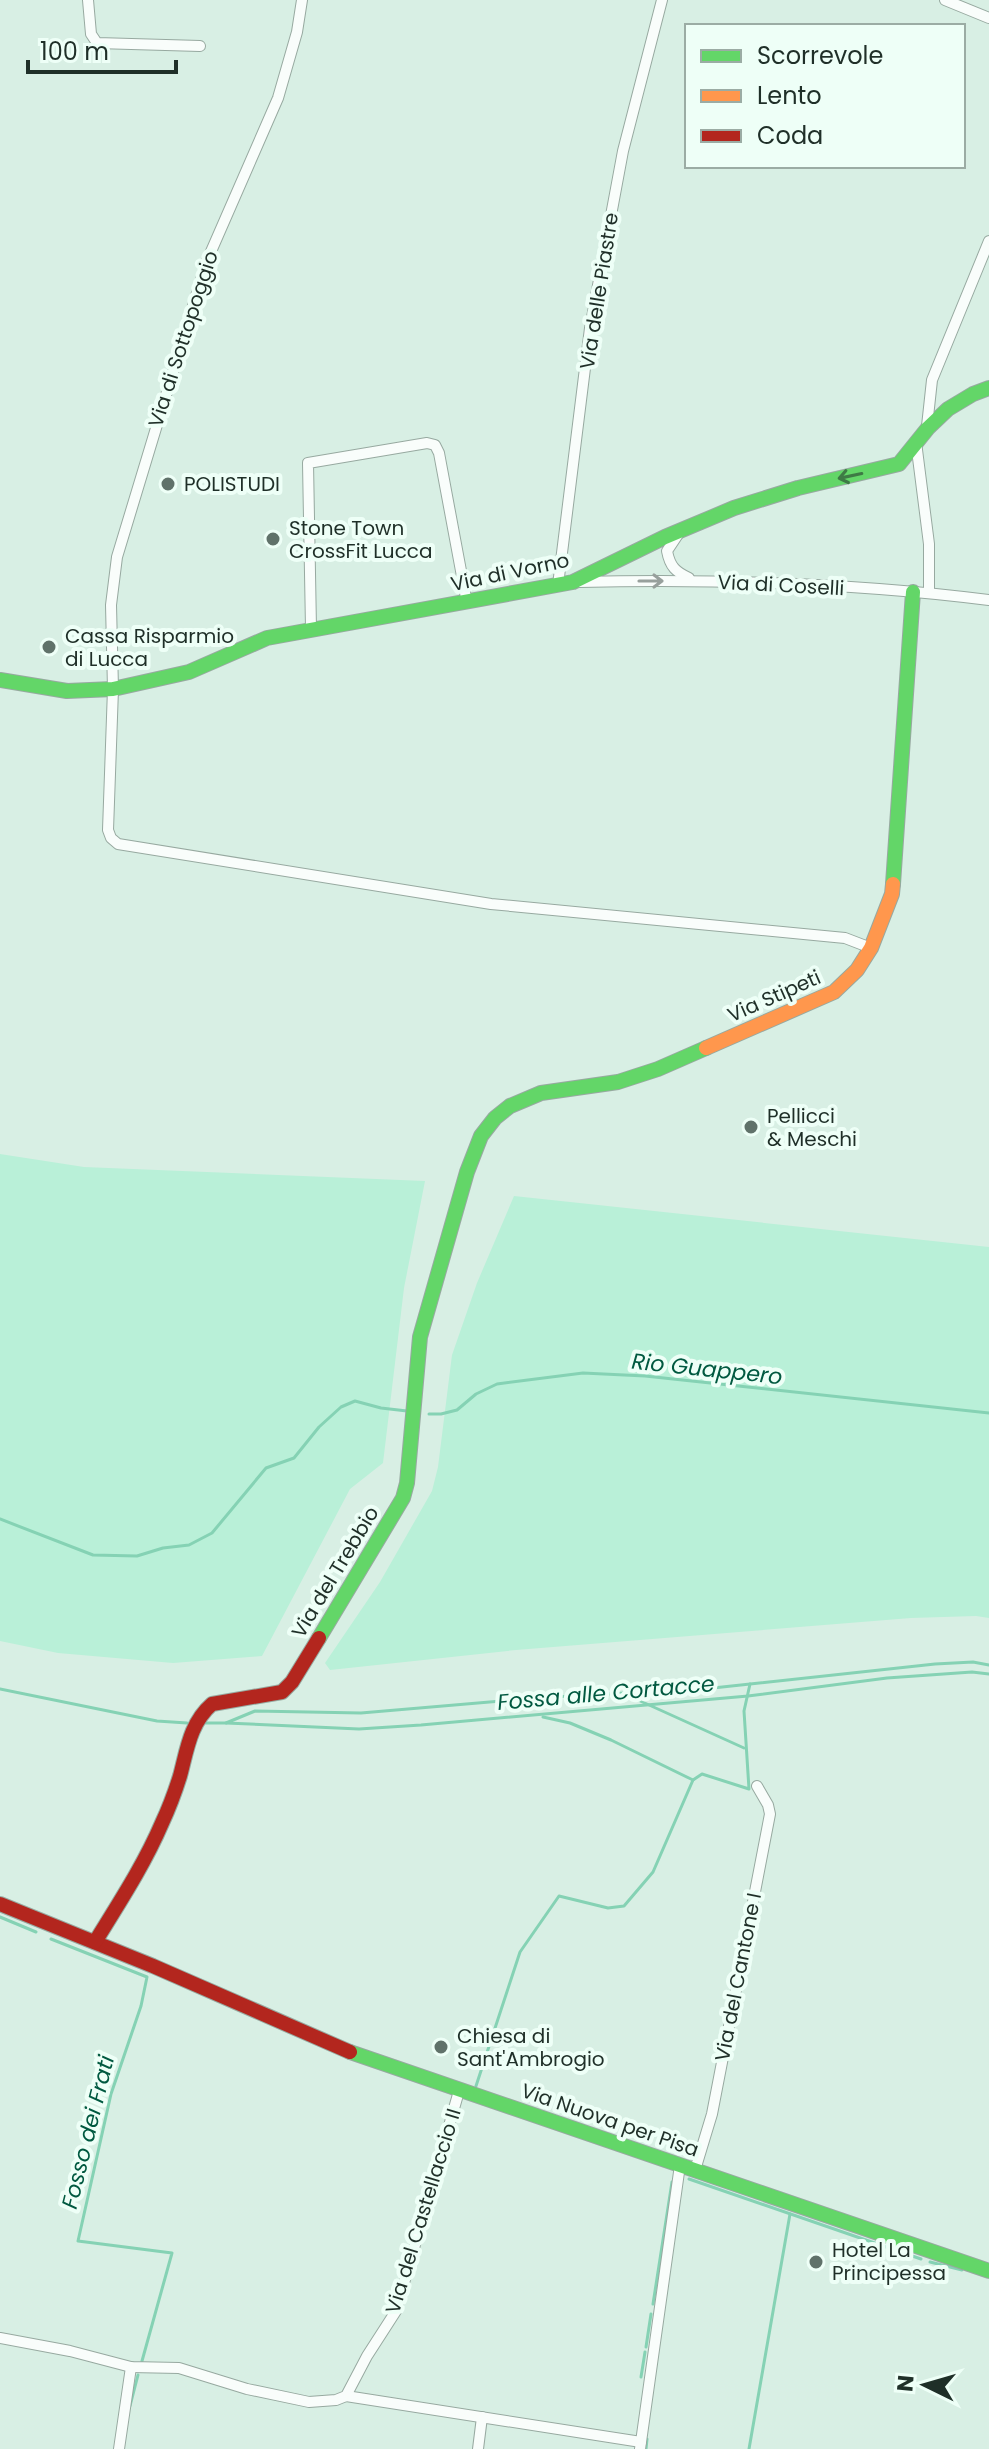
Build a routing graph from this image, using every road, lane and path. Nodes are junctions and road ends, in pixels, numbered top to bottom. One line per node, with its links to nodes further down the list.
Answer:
1 (88, 0): 6 (street)
2 (302, 0): 21 (street, Via di Sottopoggio)
3 (662, 0): 14 (street, Via delle Piastre)
4 (945, 0): 5 (street)
5 (989, 18)
6 (200, 46)
7 (989, 241): 9 (street)
8 (989, 388): 9 (street, Via di Vorno)
9 (927, 426): 10 (street, Via di Vorno)
10 (916, 442): 11 (street, Via di Vorno, one-way to 11); 16 (street)
11 (680, 531): 12 (street); 13 (street, Via di Vorno)
12 (694, 581): 13 (street, Via di Coselli, one-way to 12); 15 (street, Via di Coselli)
13 (573, 582): 14 (street, Via di Vorno)
14 (558, 585): 18 (street, Via di Vorno)
15 (913, 592): 16 (street, Via di Coselli); 22 (street, Via Stipeti)
16 (929, 592): 17 (street, Via di Coselli)
17 (989, 600)
18 (467, 603): 19 (street, Via di Vorno); 19 (street)
19 (311, 628): 21 (street, Via di Vorno)
20 (0, 680): 21 (street, Via di Vorno)
21 (113, 689): 22 (street, Via di Sottopoggio)
22 (871, 948): 23 (street, Via Stipeti)
23 (481, 1136): 26 (street, Via del Trebbio)
24 (757, 1786): 28 (street, Via del Cantone I)
25 (0, 1904): 26 (street, Via Nuova per Pisa)
26 (95, 1942): 27 (street, Via Nuova per Pisa)
27 (459, 2091): 28 (street, Via Nuova per Pisa); 32 (street, Via del Castellaccio II)
28 (687, 2168): 29 (street, Via Nuova per Pisa); 35 (street, Via del Cantone I)
29 (989, 2271)
30 (0, 2338): 31 (street)
31 (131, 2367): 32 (street); 33 (street)
32 (346, 2396): 34 (street)
33 (125, 2409): 36 (street); 37 (street)
34 (482, 2417): 35 (street); 38 (street)
35 (640, 2445)
36 (112, 2449)
37 (119, 2449)
38 (478, 2449)

